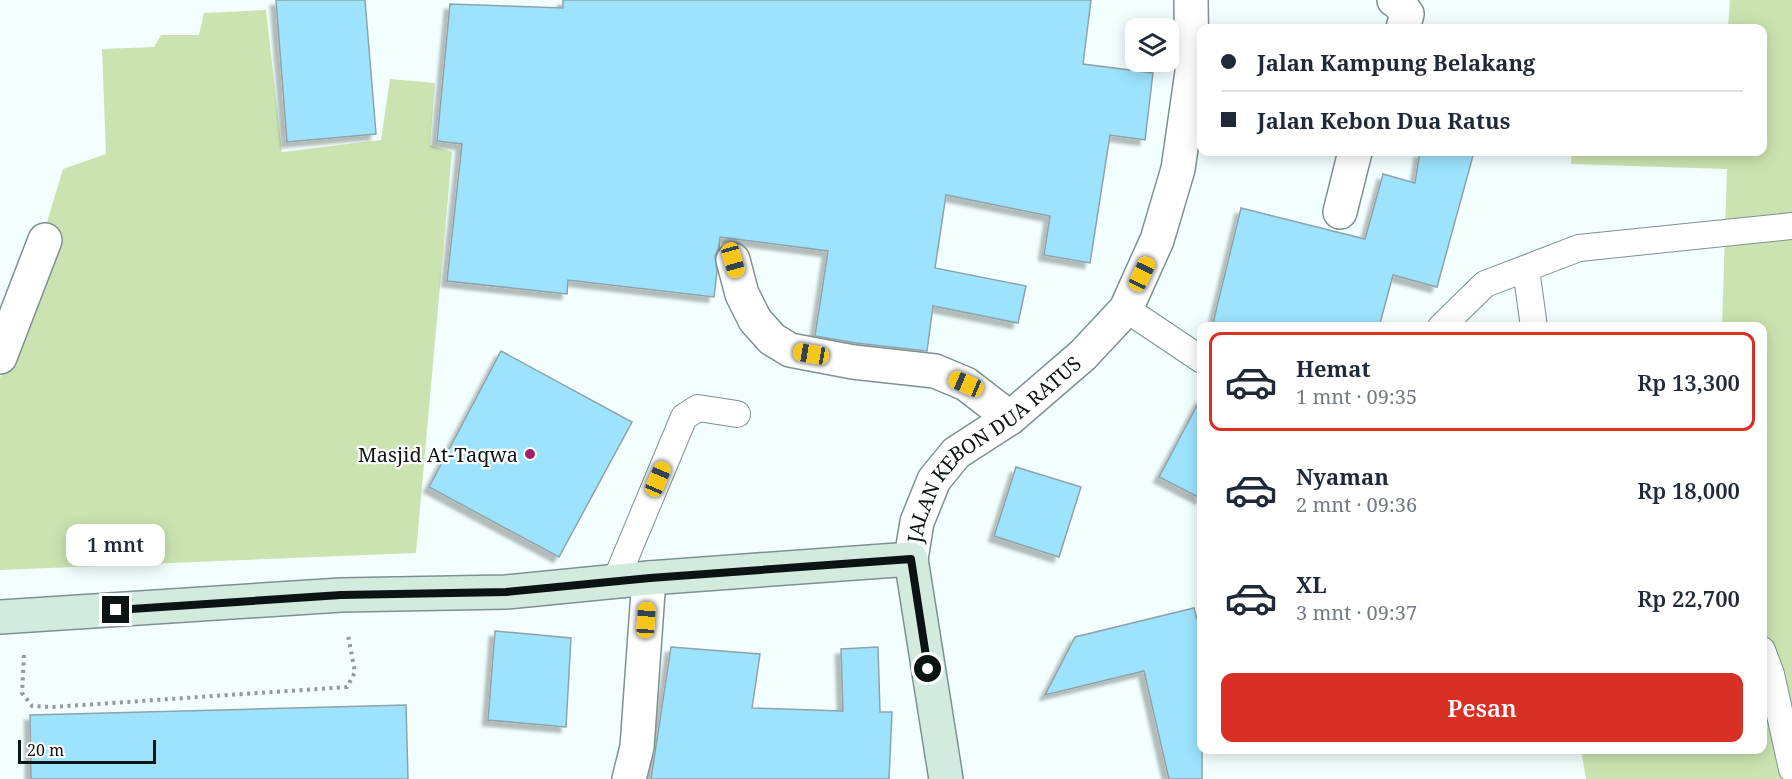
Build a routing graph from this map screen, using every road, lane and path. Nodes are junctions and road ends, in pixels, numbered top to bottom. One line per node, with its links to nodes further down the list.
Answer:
1 (1191, 0): 10 (street, JALAN KEBON DUA RATUS)
2 (1394, 0): 3 (street)
3 (1404, 24)
4 (1353, 156): 5 (street)
5 (1340, 212)
6 (1792, 226): 9 (lane)
7 (45, 240): 13 (street)
8 (733, 260): 16 (street)
9 (1526, 269): 11 (lane); 12 (lane)
10 (1126, 309): 14 (lane); 16 (street, JALAN KEBON DUA RATUS)
11 (1446, 322)
12 (1533, 322)
13 (0, 357)
14 (1197, 357)
15 (737, 414): 19 (lane)
16 (1010, 418): 17 (street, JALAN KEBON DUA RATUS)
17 (911, 559): 18 (street, JALAN KEBON DUA RATUS); 25 (street)
18 (650, 578): 19 (street, JALAN KEBON DUA RATUS); 24 (street)
19 (615, 582): 20 (street, JALAN KEBON DUA RATUS)
20 (341, 595): 21 (street, JALAN KEBON DUA RATUS); 21 (path)
21 (13, 616)
22 (1767, 663): 23 (lane)
23 (1792, 769)
24 (629, 779)
25 (946, 779)

